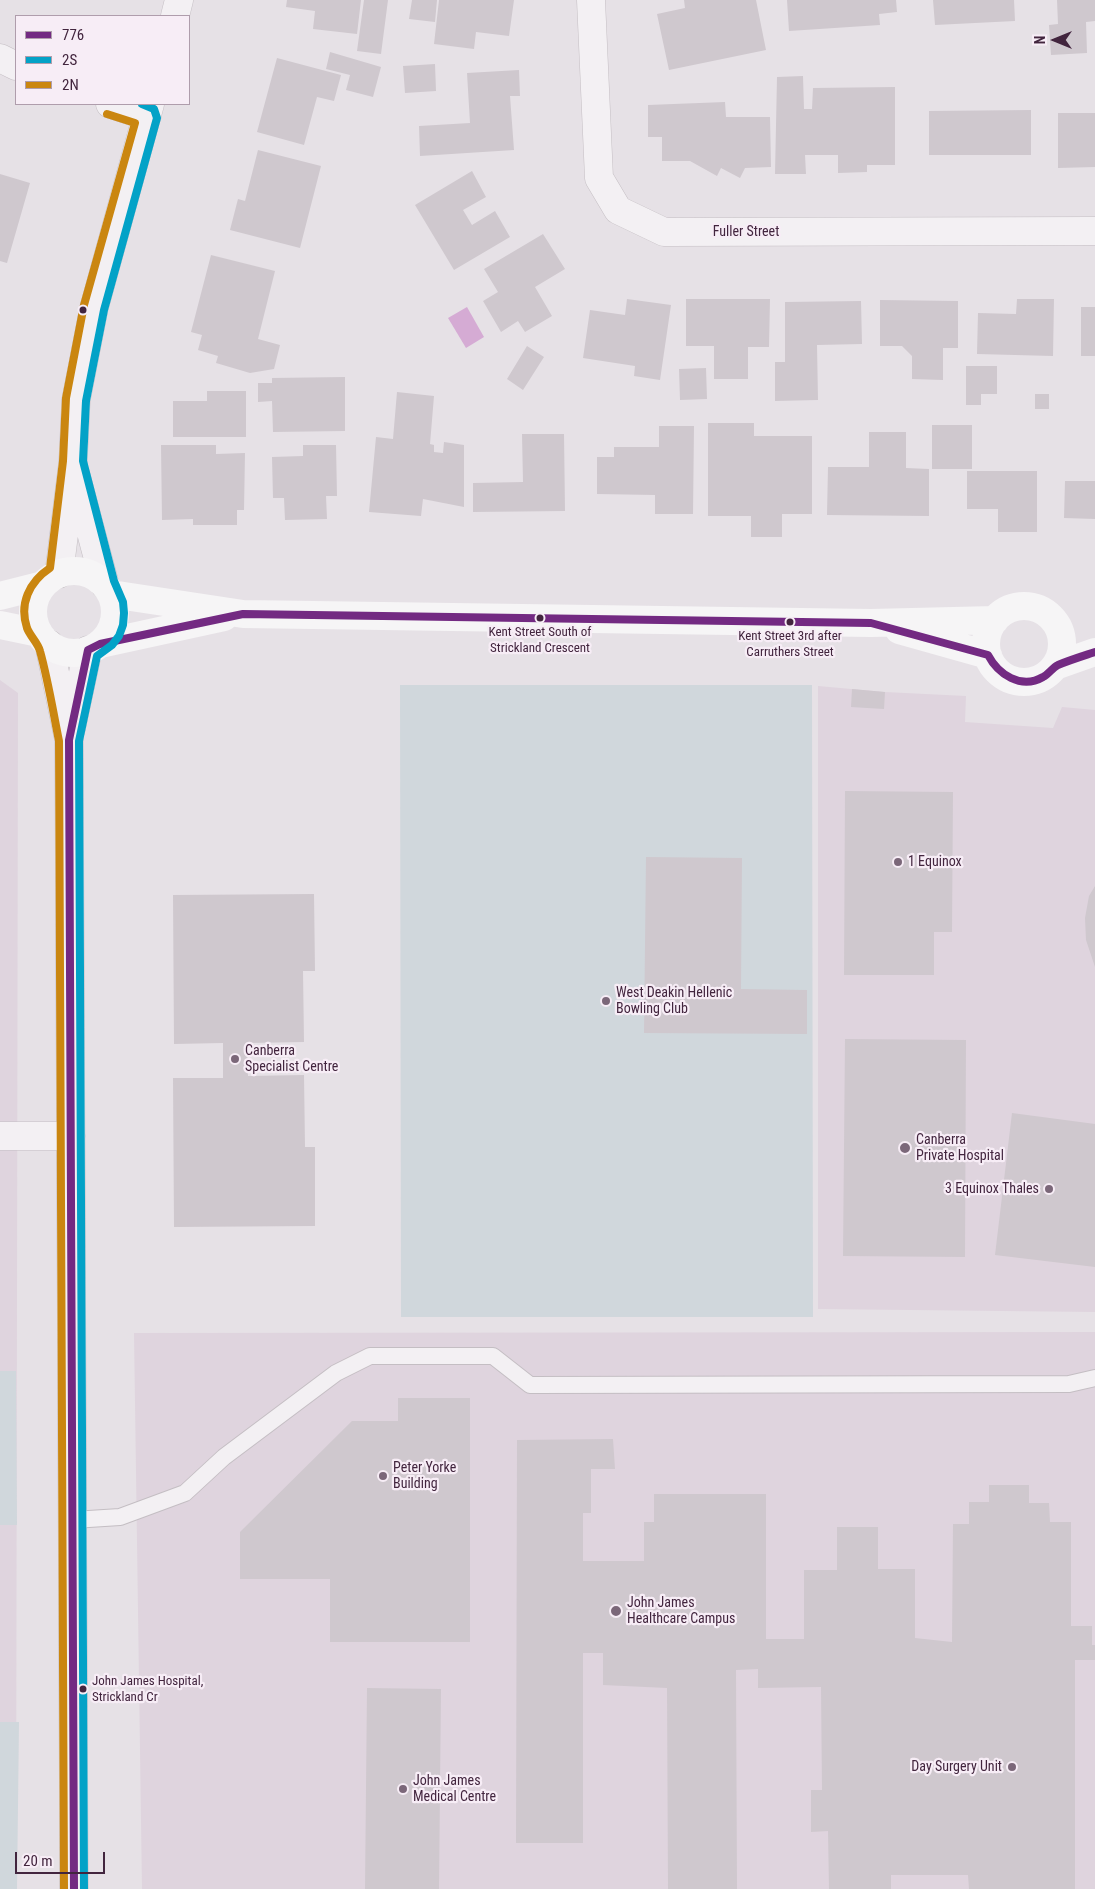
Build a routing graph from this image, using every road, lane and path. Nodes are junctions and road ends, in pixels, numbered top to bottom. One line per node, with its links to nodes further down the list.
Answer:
1 (179, 0): 3 (street)
2 (591, 0): 8 (street, Fuller Street)
3 (175, 15)
4 (0, 58): 5 (street)
5 (15, 66)
6 (116, 105): 7 (street)
7 (149, 110): 9 (street)
8 (1095, 231)
9 (73, 462): 10 (street); 11 (street)
10 (51, 580): 11 (main road); 12 (main road); 18 (main road)
11 (108, 589): 13 (main road); 20 (main road)
12 (0, 596)
13 (243, 614): 15 (main road); 20 (main road)
14 (995, 620): 15 (main road); 17 (main road); 22 (main road)
15 (871, 622): 22 (main road)
16 (0, 625): 18 (main road)
17 (1060, 632): 19 (main road); 23 (main road)
18 (44, 638): 20 (main road); 24 (street)
19 (1095, 645)
20 (94, 647): 24 (street)
21 (1095, 652): 23 (main road)
22 (988, 655): 23 (main road)
23 (1055, 666)
24 (69, 740): 26 (street)
25 (0, 1136): 26 (street)
26 (71, 1136): 28 (street)
27 (1095, 1378): 28 (lane)
28 (73, 1520): 29 (street)
29 (74, 1889)

